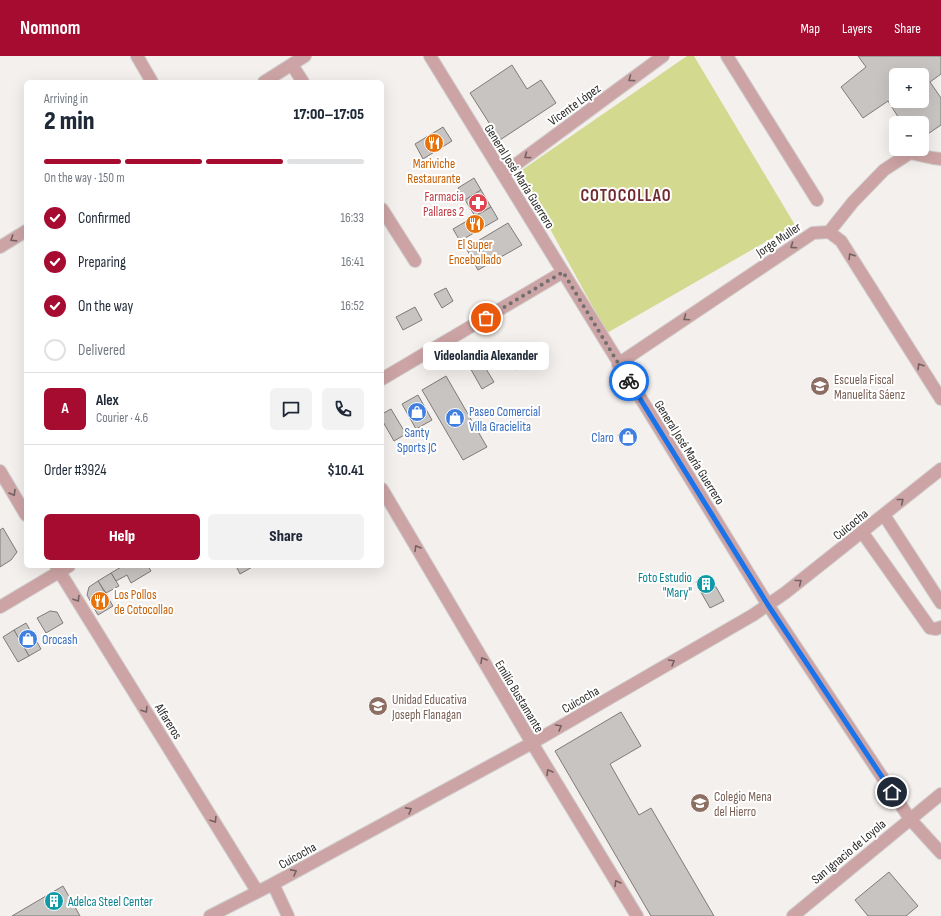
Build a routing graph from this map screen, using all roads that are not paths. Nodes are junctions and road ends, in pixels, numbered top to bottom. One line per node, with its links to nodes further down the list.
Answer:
1 (137, 56): 7 (street)
2 (305, 56): 6 (street)
3 (430, 56): 11 (street, General José María Guerrero)
4 (663, 56): 11 (street, Vicente López, one-way to 11)
5 (727, 56): 12 (street)
6 (292, 65): 8 (street); 9 (street)
7 (151, 80)
8 (267, 80)
9 (302, 80)
10 (941, 159): 15 (street)
11 (503, 174): 18 (street, General José María Guerrero)
12 (817, 200)
13 (384, 212): 17 (street)
14 (24, 232): 16 (street, one-way to 16)
15 (828, 232): 19 (street, Jorge Muller, one-way to 19); 21 (street, one-way to 15)
16 (0, 247)
17 (415, 261)
18 (563, 272): 19 (street, General José María Guerrero); 20 (street)
19 (618, 364): 30 (street, General José María Guerrero)
20 (384, 378)
21 (941, 399)
22 (941, 469): 26 (street, Cuicocha, one-way to 22)
23 (0, 471): 25 (street, one-way to 25)
24 (384, 492): 33 (street, Emilio Bustamante, one-way to 24)
25 (24, 512)
26 (884, 515): 27 (street, Cuicocha); 29 (street)
27 (862, 532): 30 (street, Cuicocha, one-way to 27); 32 (street)
28 (62, 568): 31 (street); 38 (street, Alfareros, one-way to 38)
29 (941, 603)
30 (768, 605): 33 (street, Cuicocha, one-way to 30); 35 (street, General José María Guerrero)
31 (0, 607)
32 (941, 627)
33 (532, 743): 37 (street, Cuicocha, one-way to 33); 41 (street, Emilio Bustamante, one-way to 33)
34 (941, 794): 35 (street, San Ignacio de Loyola)
35 (910, 819): 36 (street, General José María Guerrero); 42 (street, San Ignacio de Loyola)
36 (941, 853)
37 (273, 884): 38 (street, Cuicocha); 40 (street)
38 (257, 891): 39 (street, Cuicocha)
39 (210, 916)
40 (288, 916)
41 (637, 916)
42 (793, 916)

